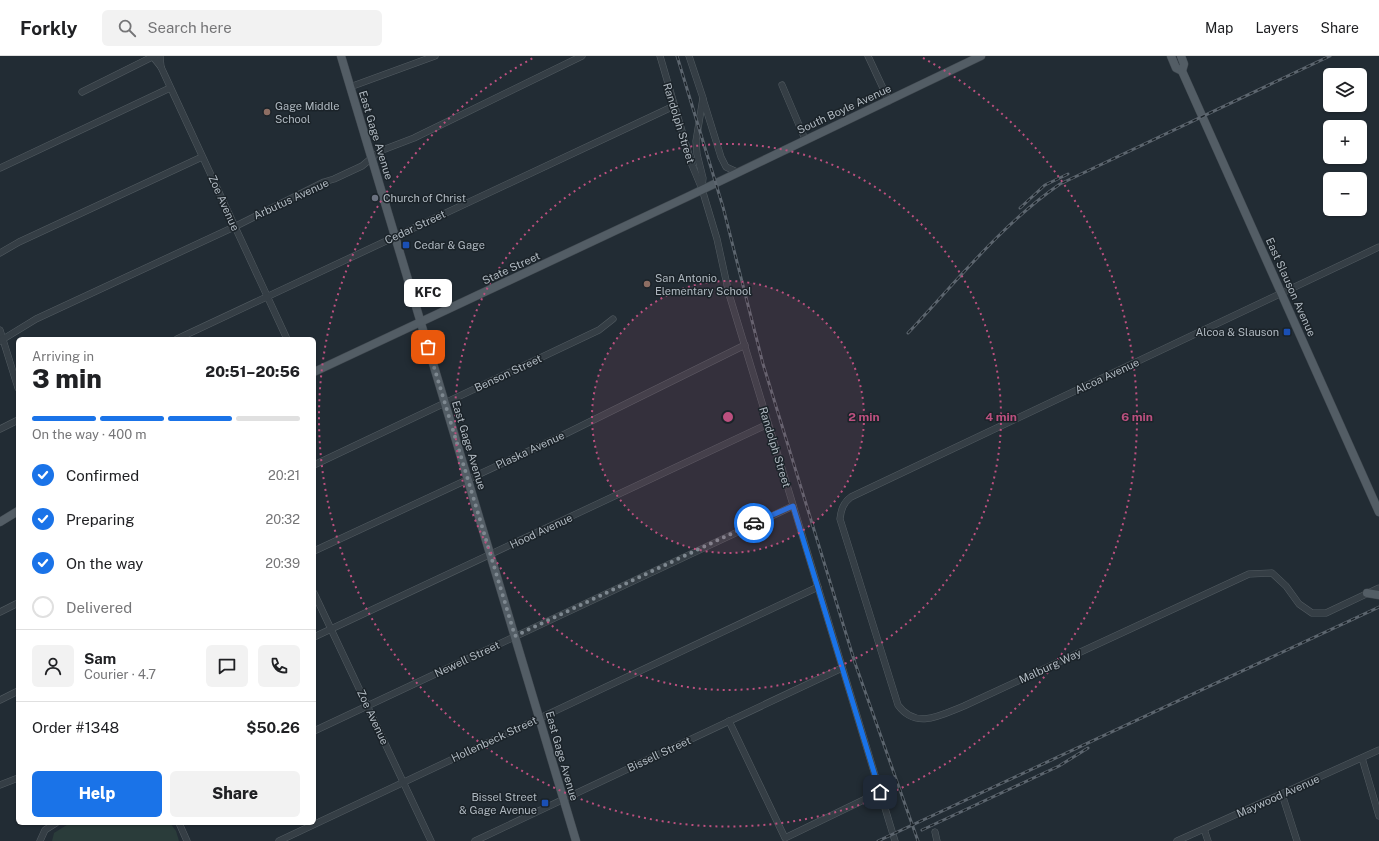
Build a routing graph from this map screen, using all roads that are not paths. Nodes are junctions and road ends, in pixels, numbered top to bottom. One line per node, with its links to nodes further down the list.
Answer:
1 (153, 56): 14 (street, Zoe Avenue); 19 (street)
2 (160, 56): 14 (street, Zoe Avenue)
3 (341, 56): 17 (main road, East Gage Avenue)
4 (435, 56): 17 (street)
5 (582, 56): 13 (street, Arbutus Avenue)
6 (660, 56): 22 (street, Randolph Street)
7 (689, 56): 20 (street, Randolph Street)
8 (868, 56): 21 (street)
9 (981, 56): 12 (main road, South Boyle Avenue)
10 (1171, 56): 15 (main road, East Slauson Avenue)
11 (1181, 56): 15 (main road, East Slauson Avenue)
12 (970, 58): 21 (main road, South Boyle Avenue)
13 (567, 59): 25 (street, Arbutus Avenue)
14 (160, 67): 18 (street, Zoe Avenue)
15 (1182, 70): 34 (main road, East Slauson Avenue)
16 (782, 85): 23 (street)
17 (350, 87): 25 (main road, East Gage Avenue)
18 (170, 88): 24 (street, Zoe Avenue); 26 (street)
19 (82, 92)
20 (703, 98): 27 (street); 29 (street, Randolph Street)
21 (889, 101): 23 (main road, South Boyle Avenue)
22 (674, 106): 29 (street, Randolph Street); 31 (street, Cedar Street)
23 (805, 139): 27 (main road, South Boyle Avenue)
24 (202, 157): 30 (street, Zoe Avenue); 33 (street)
25 (372, 158): 30 (street, Arbutus Avenue); 31 (main road, East Gage Avenue)
26 (0, 168)
27 (737, 172): 28 (main road, South Boyle Avenue)
28 (716, 182): 29 (main road, State Street)
29 (702, 189): 37 (main road, State Street); 42 (street, Randolph Street)
30 (234, 227): 35 (street, Zoe Avenue); 41 (street, Arbutus Avenue)
31 (395, 236): 35 (street, Cedar Street); 37 (main road, East Gage Avenue)
32 (1379, 247): 34 (street, Alcoa Avenue)
33 (0, 253)
34 (1282, 293): 52 (street, Alcoa Avenue); 54 (main road, East Slauson Avenue)
35 (267, 297): 39 (street, Cedar Street); 40 (street, Zoe Avenue)
36 (613, 319): 45 (street, Benson Street)
37 (420, 322): 43 (main road, State Street); 45 (main road, East Gage Avenue)
38 (0, 330): 41 (street)
39 (181, 337)
40 (286, 337)
41 (2, 341): 44 (street)
42 (745, 346): 47 (street, Randolph Street); 50 (street, Plaska Avenue)
43 (316, 371)
44 (16, 382)
45 (444, 403): 49 (street, Benson Street); 50 (main road, East Gage Avenue)
46 (16, 421): 48 (street)
47 (768, 424): 51 (street, Randolph Street); 57 (street, Hood Avenue)
48 (0, 429)
49 (316, 464)
50 (467, 479): 56 (street, Plaska Avenue); 57 (main road, East Gage Avenue)
51 (793, 506): 58 (street, Randolph Street); 66 (street, Newell Street)
52 (841, 511): 60 (street, Malburg Way)
53 (16, 512): 55 (main road)
54 (1379, 512)
55 (0, 522)
56 (316, 550)
57 (490, 554): 65 (street, Hood Avenue); 66 (main road, East Gage Avenue)
58 (818, 586): 68 (street, Randolph Street); 72 (street, Hollenbeck Street)
59 (1379, 588): 60 (street, Malburg Way)
60 (1367, 594): 61 (main road)
61 (1379, 595)
62 (316, 597): 65 (street, Zoe Avenue)
63 (16, 604): 64 (street)
64 (0, 612)
65 (331, 629): 67 (street, Hood Avenue); 71 (street, Zoe Avenue)
66 (515, 636): 71 (street, Newell Street); 72 (main road, East Gage Avenue)
67 (316, 637)
68 (842, 668): 73 (street, Bissell Street); 80 (street, Randolph Street)
69 (16, 692): 70 (street)
70 (0, 700)
71 (367, 705): 74 (street, Newell Street); 78 (street, Zoe Avenue)
72 (540, 718): 78 (street, Hollenbeck Street); 82 (main road, East Gage Avenue)
73 (729, 721): 80 (street); 82 (street, Bissell Street)
74 (316, 730)
75 (1379, 750): 76 (street, Maywood Avenue)
76 (1362, 758): 81 (street, Maywood Avenue); 83 (street)
77 (16, 779): 79 (street)
78 (403, 782): 84 (street, Hollenbeck Street); 95 (street, Zoe Avenue)
79 (0, 786)
80 (880, 792): 98 (street, Randolph Street)
81 (1282, 794): 89 (street, Maywood Avenue); 102 (street)
82 (564, 799): 96 (street, Bissell Street); 97 (main road, East Gage Avenue)
83 (1379, 816)
84 (316, 823)
85 (42, 825): 90 (street)
86 (53, 825): 90 (street)
87 (180, 825): 93 (street)
88 (313, 825): 94 (street, Hollenbeck Street)
89 (1204, 829): 100 (street, Maywood Avenue); 101 (street)
90 (45, 830): 92 (street)
91 (935, 832): 99 (street)
92 (40, 841)
93 (187, 841)
94 (279, 841)
95 (431, 841)
96 (475, 841)
97 (576, 841)
98 (895, 841)
99 (938, 841)
100 (1177, 841)
101 (1208, 841)
102 (1297, 841)

